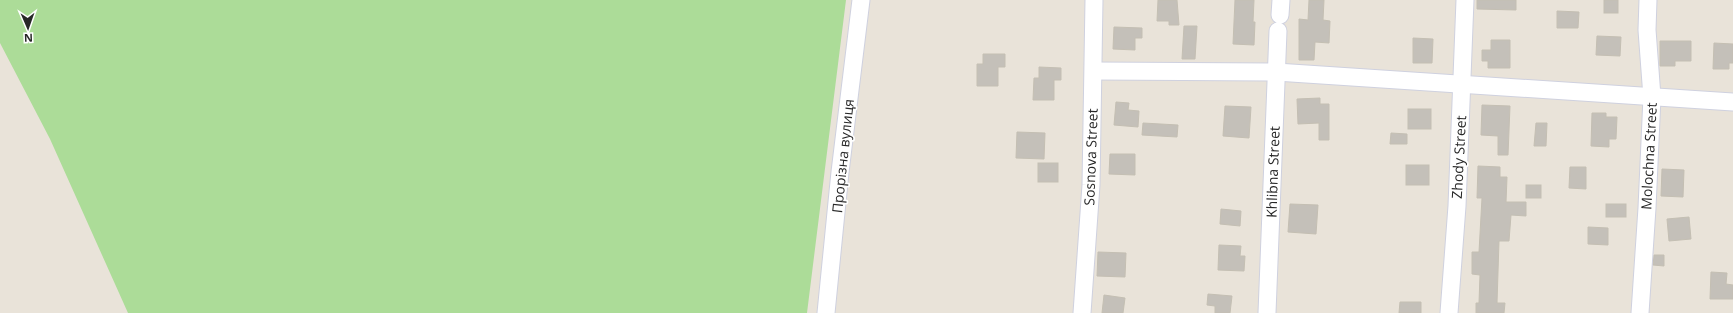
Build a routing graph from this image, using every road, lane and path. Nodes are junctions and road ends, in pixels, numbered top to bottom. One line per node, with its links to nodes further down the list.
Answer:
1 (861, 0): 11 (street, Прорізна вулиця)
2 (1094, 0): 6 (street, Sosnova Street)
3 (1465, 0): 8 (street, Zhody Street)
4 (1648, 0): 9 (street, Molochna Street)
5 (1280, 15): 7 (street, Khlibna Street)
6 (1094, 70): 7 (street); 12 (street, Sosnova Street)
7 (1276, 72): 8 (street); 13 (street, Khlibna Street)
8 (1462, 85): 9 (street); 14 (street, Zhody Street)
9 (1652, 97): 10 (street); 15 (street, Molochna Street)
10 (1733, 102)
11 (826, 313)
12 (1082, 313)
13 (1267, 313)
14 (1449, 313)
15 (1640, 313)

